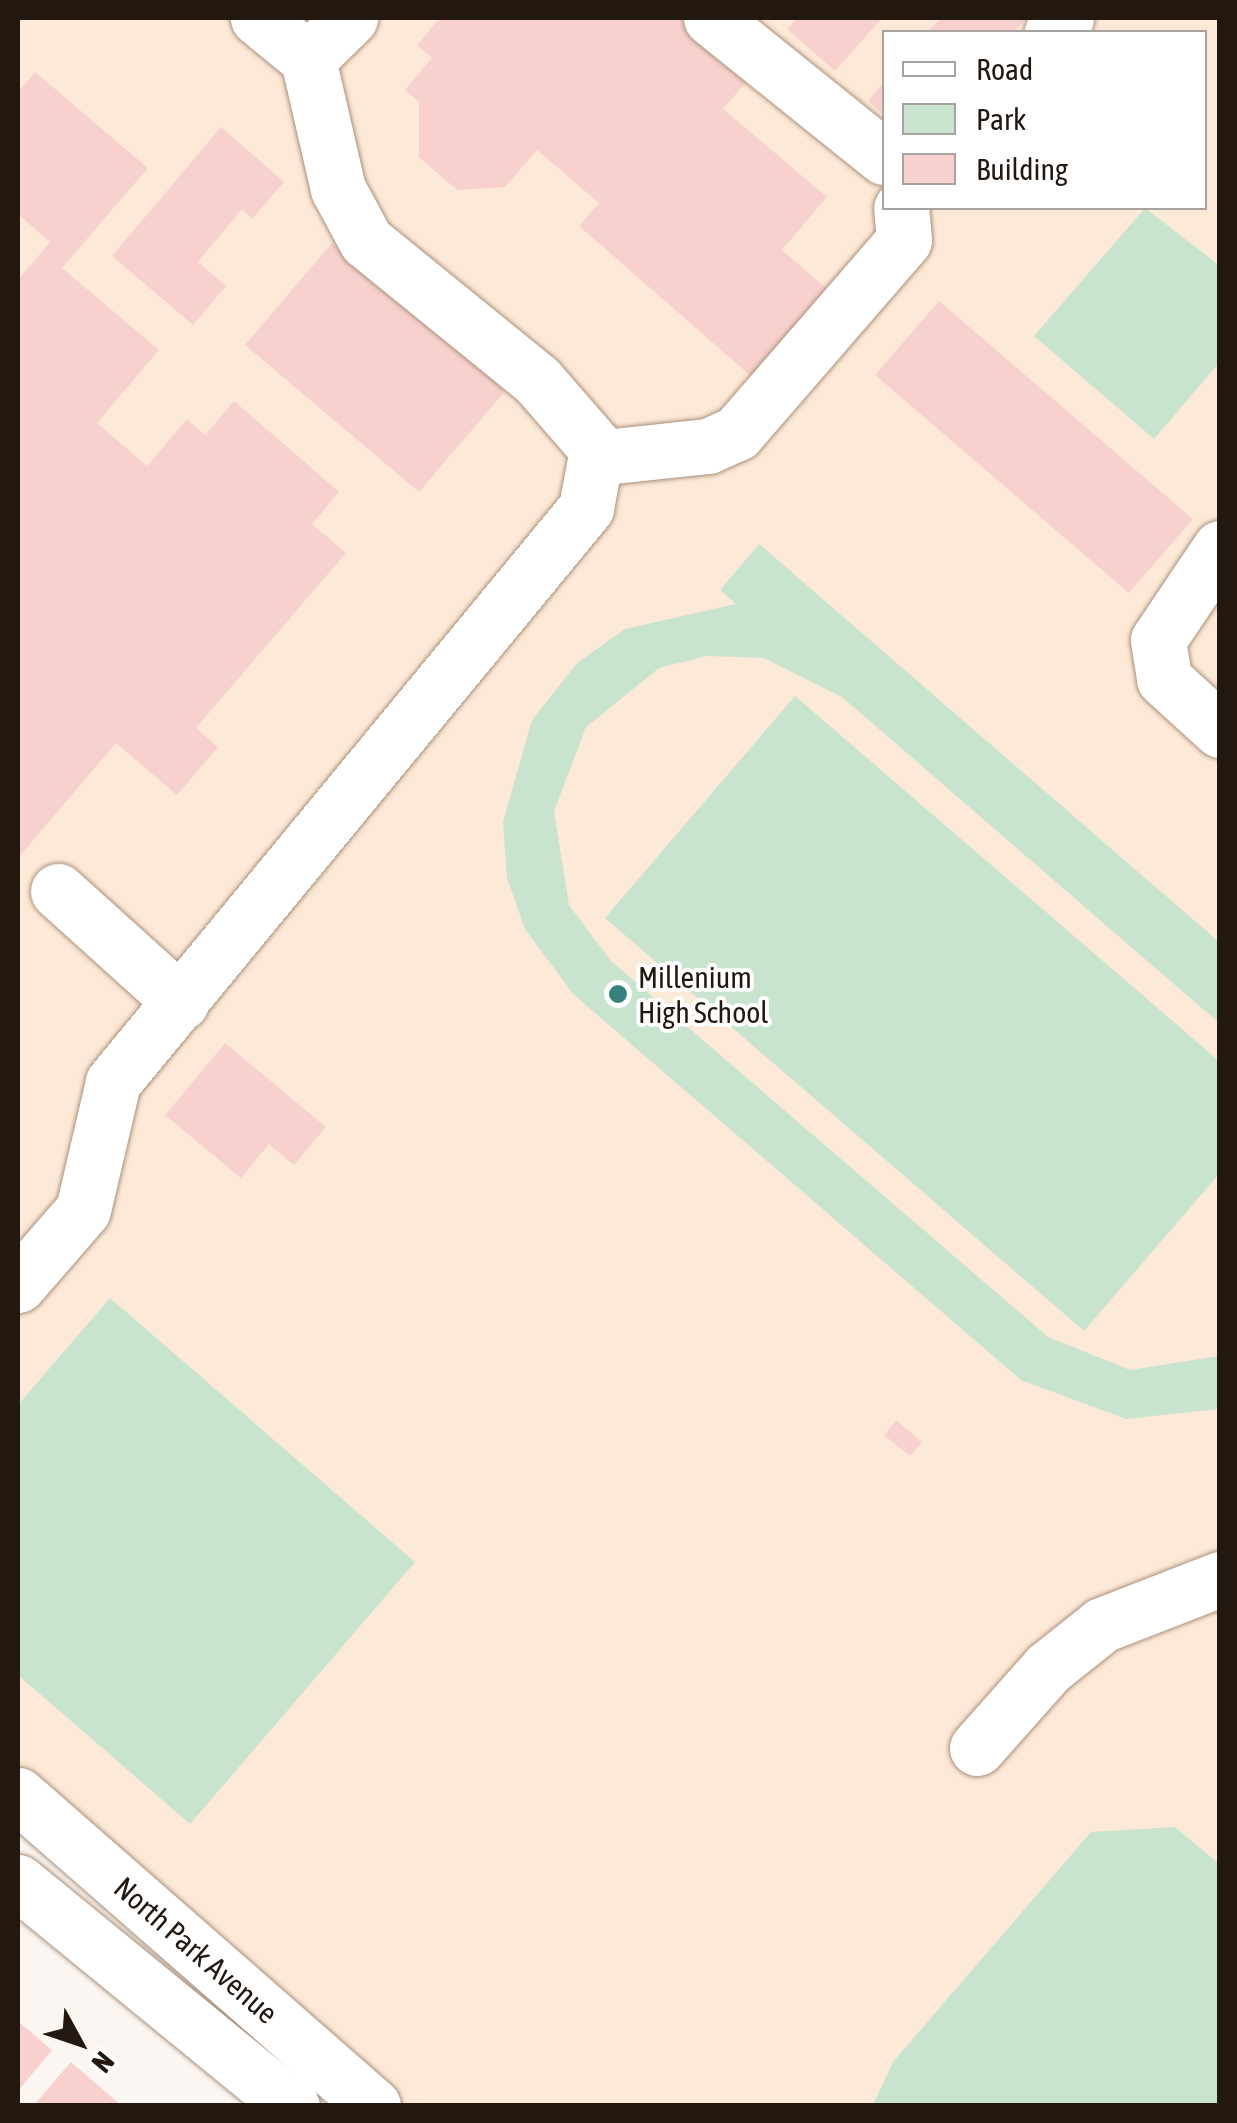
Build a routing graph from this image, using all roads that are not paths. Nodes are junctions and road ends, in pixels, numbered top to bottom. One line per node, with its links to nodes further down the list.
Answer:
1 (258, 18): 4 (street)
2 (350, 18): 4 (street)
3 (712, 18): 5 (street)
4 (308, 60): 7 (street)
5 (882, 155)
6 (901, 210): 7 (street)
7 (596, 458): 11 (street)
8 (1220, 548): 9 (street)
9 (1220, 730)
10 (58, 892): 11 (street)
11 (181, 1002): 12 (street)
12 (18, 1285)
13 (1220, 1579): 14 (street)
14 (978, 1748)
15 (18, 1795): 18 (street, North Park Avenue)
16 (18, 1882): 17 (street, North Park Avenue)
17 (292, 2106)
18 (373, 2106)

